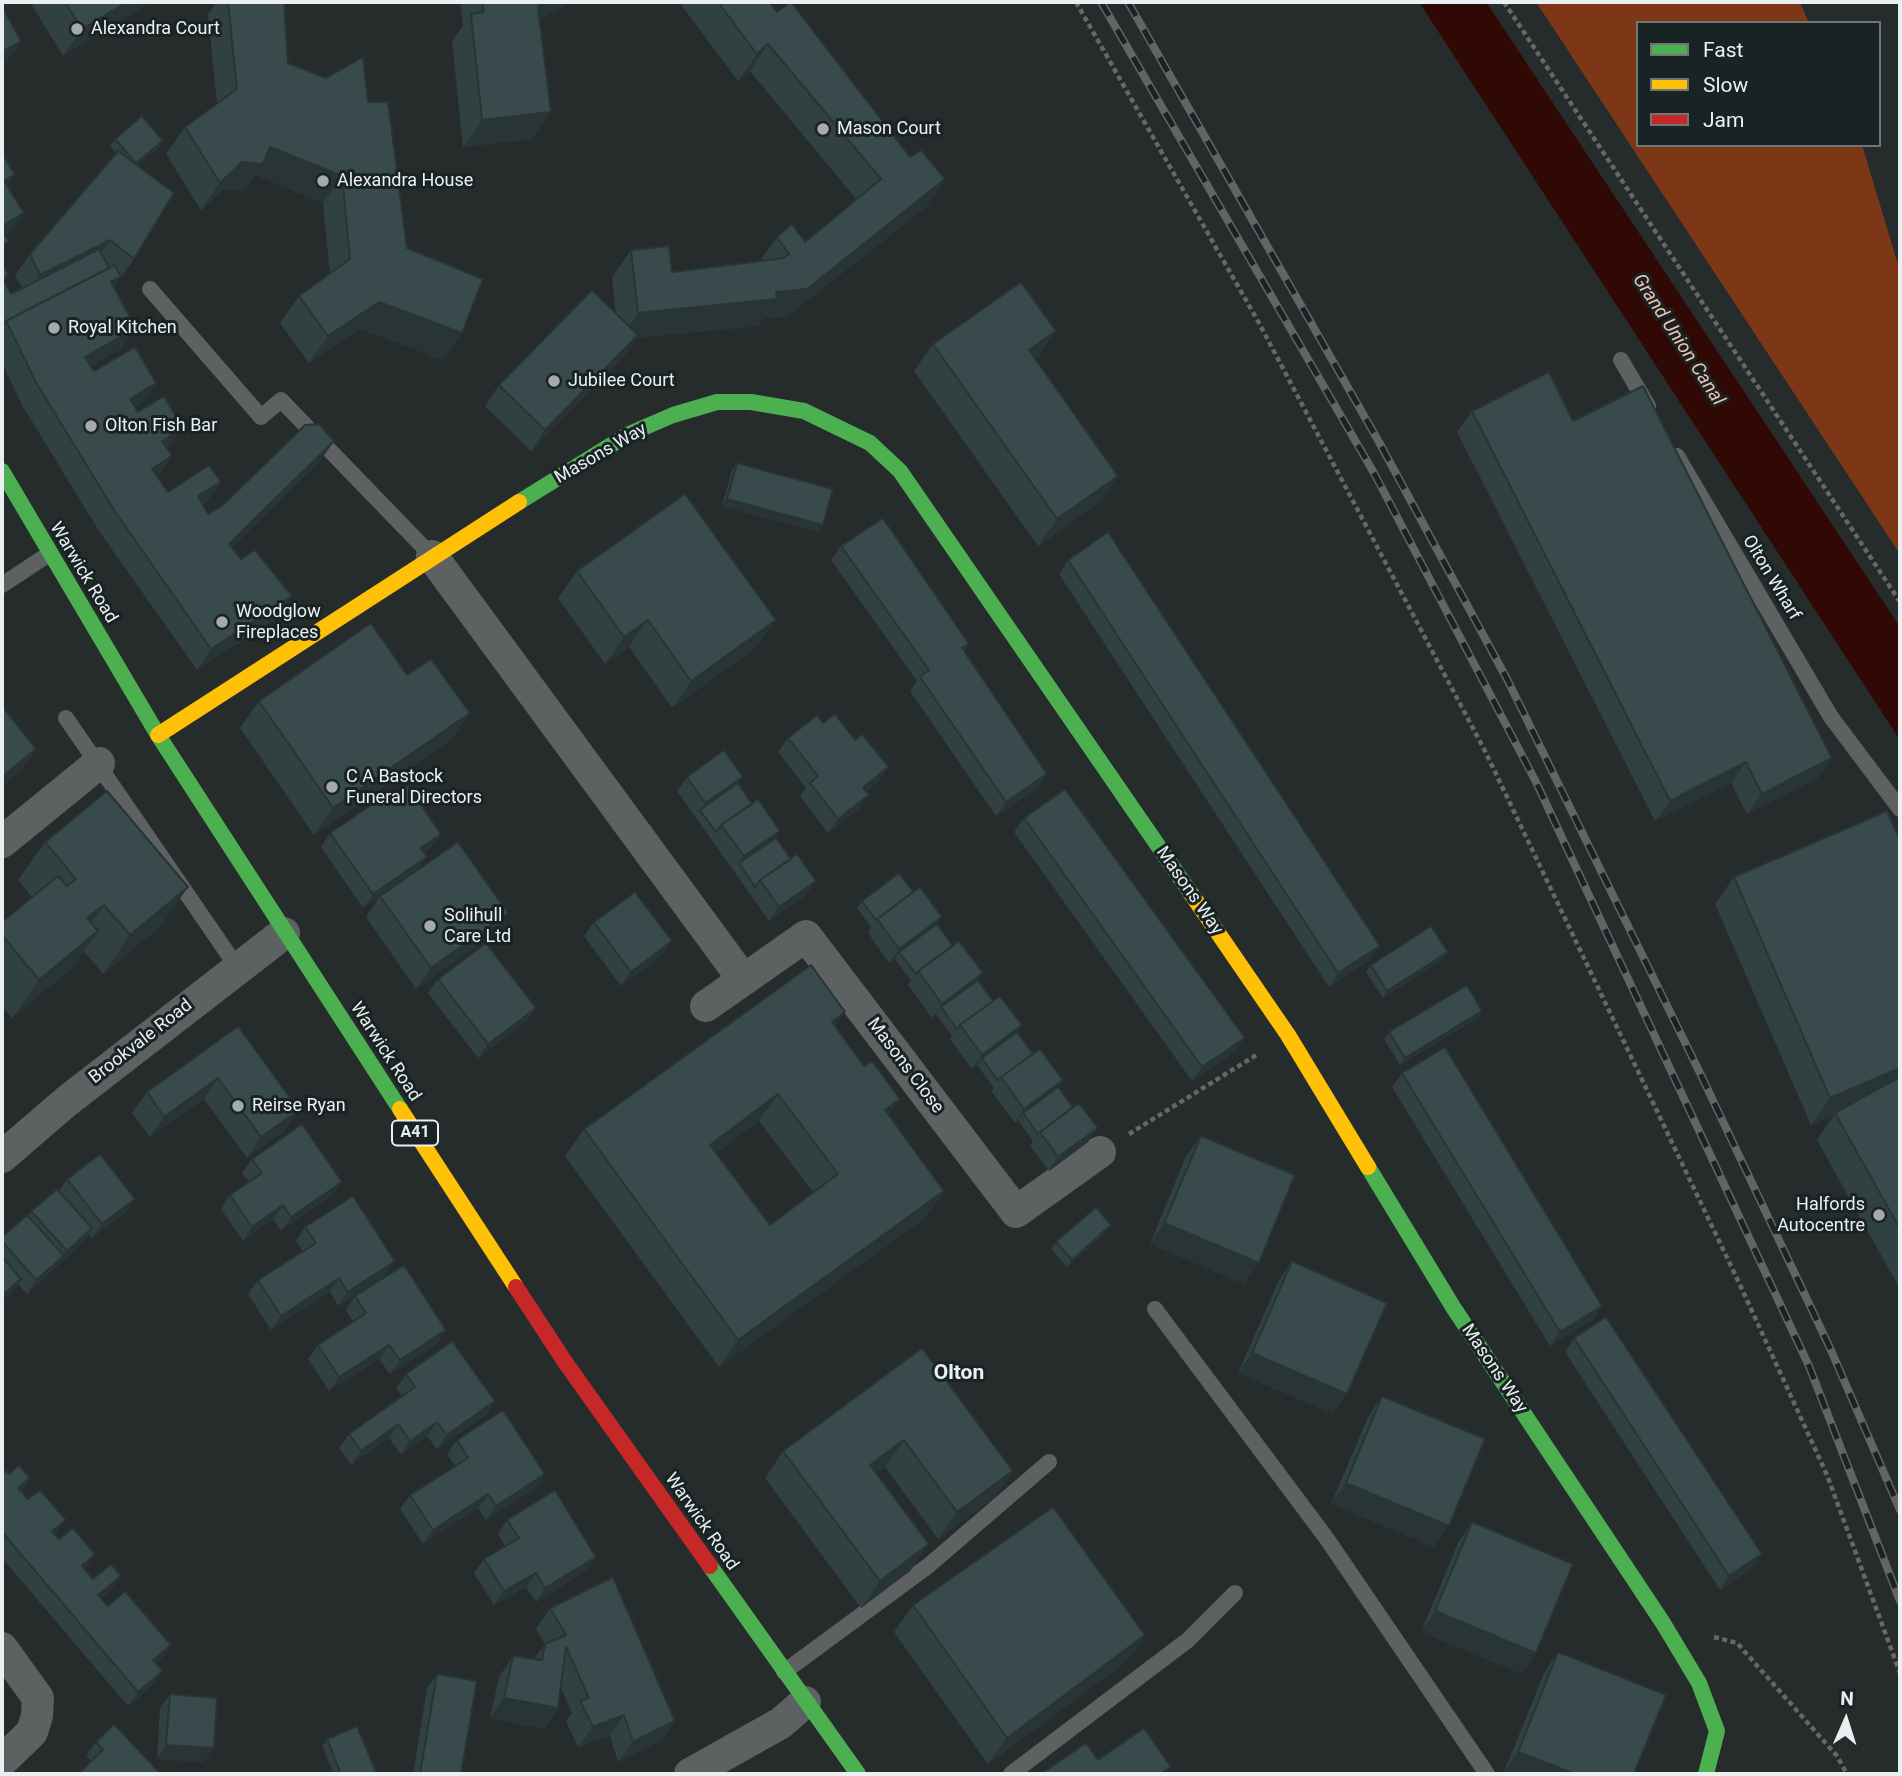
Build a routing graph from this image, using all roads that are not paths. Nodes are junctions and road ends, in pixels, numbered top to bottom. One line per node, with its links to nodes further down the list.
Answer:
1 (150, 289): 7 (lane)
2 (1620, 360): 3 (lane)
3 (1656, 420)
4 (1670, 443): 12 (lane, Olton Wharf)
5 (2, 471): 6 (main road, Warwick Road / A41)
6 (49, 554): 8 (lane); 10 (main road, Warwick Road / A41)
7 (432, 556): 10 (main road, Masons Way); 16 (street); 31 (main road, Masons Way)
8 (2, 585)
9 (66, 718): 11 (lane)
10 (158, 735): 14 (main road, Warwick Road / A41)
11 (99, 763): 13 (street); 15 (lane)
12 (1900, 809)
13 (2, 842)
14 (284, 933): 15 (street, Brookvale Road); 24 (main road, Warwick Road / A41)
15 (237, 967): 19 (street, Brookvale Road)
16 (743, 979): 17 (street, Masons Close); 18 (street, Masons Close)
17 (706, 1006)
18 (1100, 1152)
19 (2, 1157)
20 (1155, 1309): 30 (lane)
21 (1049, 1462): 24 (lane)
22 (1235, 1593): 29 (lane)
23 (2, 1648): 26 (street)
24 (784, 1672): 25 (main road, Warwick Road / A41)
25 (804, 1702): 27 (street); 28 (main road, Warwick Road / A41)
26 (2, 1761)
27 (690, 1774)
28 (858, 1774)
29 (1011, 1774)
30 (1487, 1774)
31 (1706, 1774)

